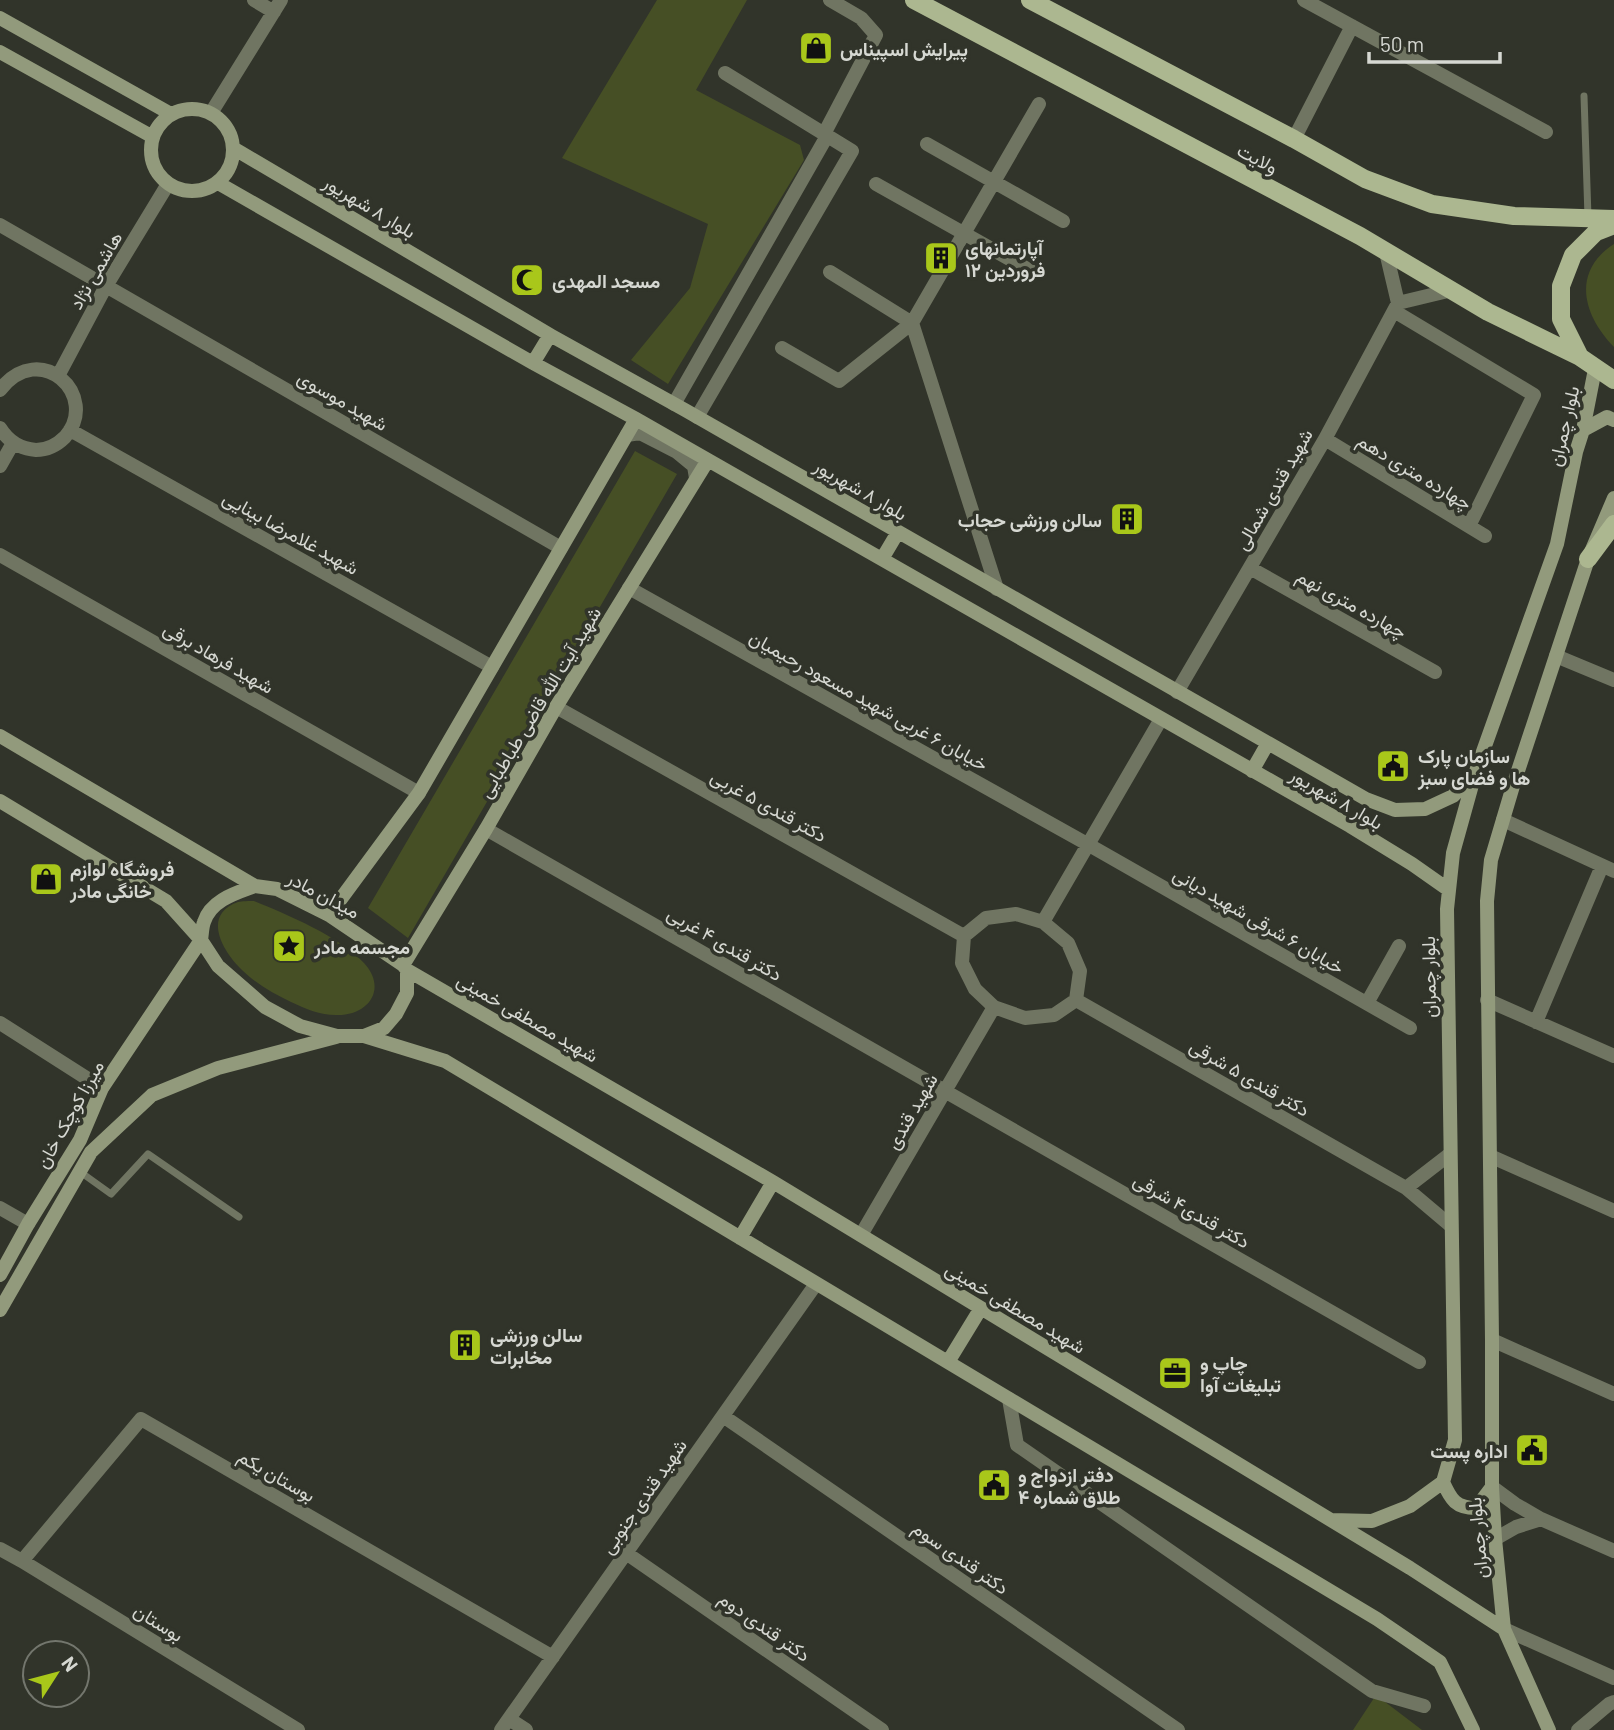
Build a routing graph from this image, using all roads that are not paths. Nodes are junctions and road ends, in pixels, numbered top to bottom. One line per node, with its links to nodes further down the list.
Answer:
1 (254, 0): 7 (street)
2 (830, 0): 17 (street)
3 (914, 0): 32 (main road, ولایت)
4 (1030, 0): 19 (main road, ولایت)
5 (1304, 0): 6 (street)
6 (1321, 4): 9 (street)
7 (277, 6): 14 (street)
8 (0, 18): 15 (main road)
9 (1352, 26): 16 (street); 19 (street)
10 (0, 52): 18 (main road)
11 (725, 74): 17 (street)
12 (1584, 96): 26 (lane)
13 (1040, 103): 22 (street)
14 (211, 113): 15 (main road); 21 (main road)
15 (171, 114): 18 (main road)
16 (1546, 132)
17 (825, 135): 47 (street); 48 (street)
18 (153, 137): 24 (main road)
19 (1294, 139): 26 (main road, ولایت)
20 (927, 144): 22 (street)
21 (233, 148): 23 (main road); 39 (main road, بلوار ۸ شهریور)
22 (994, 182): 28 (street); 31 (street)
23 (218, 183): 24 (main road); 42 (main road, بلوار ۸ شهریور)
24 (168, 184): 35 (street, هاشمی نژاد)
25 (876, 184): 31 (street)
26 (1588, 218): 27 (main road, ولایت)
27 (1614, 219)
28 (1063, 221)
29 (0, 225): 35 (street, شهید موسوی)
30 (1614, 225): 41 (main road)
31 (964, 233): 33 (street); 38 (street)
32 (1386, 252): 36 (main road, ولایت); 37 (street)
33 (1031, 271)
34 (830, 272): 38 (street)
35 (106, 286): 44 (street, هاشمی نژاد); 65 (street, شهید موسوی)
36 (1451, 290): 37 (street); 41 (main road, ولایت)
37 (1396, 307): 55 (street, شهید قندی شمالی); 62 (street)
38 (912, 323): 40 (street); 71 (street)
39 (550, 335): 42 (main road); 47 (main road, بلوار ۸ شهریور)
40 (782, 348)
41 (1580, 357): 43 (main road)
42 (533, 363): 49 (main road, بلوار ۸ شهریور)
43 (1595, 369): 45 (main road); 53 (main road, بلوار چمران)
44 (58, 376): 46 (street); 52 (street)
45 (1614, 380)
46 (0, 390)
47 (674, 404): 48 (main road, بلوار ۸ شهریور)
48 (697, 417): 63 (main road, بلوار ۸ شهریور)
49 (636, 419): 54 (main road); 57 (main road, بلوار ۸ شهریور)
50 (1614, 420): 53 (main road)
51 (0, 428): 56 (street)
52 (70, 430): 56 (street); 73 (street, شهید غلامرضا بینایی)
53 (1583, 430): 82 (main road, بلوار چمران)
54 (627, 435): 59 (street); 65 (main road)
55 (1325, 439): 62 (street, چهارده متری دهم); 69 (street, شهید قندی شمالی)
56 (13, 443): 58 (street)
57 (708, 460): 59 (main road, شهید آیت الله قاضی طباطبایی); 67 (main road, بلوار ۸ شهریور)
58 (0, 466)
59 (696, 478): 70 (main road, شهید آیت الله قاضی طباطبایی)
60 (1614, 498): 68 (main road, بلوار چمران)
61 (1614, 524): 68 (main road)
62 (1469, 526): 64 (street, چهارده متری دهم)
63 (898, 532): 67 (main road); 71 (main road, بلوار ۸ شهریور)
64 (1485, 536)
65 (561, 548): 73 (main road)
66 (0, 555): 83 (street, شهید فرهاد برقی)
67 (882, 559): 78 (main road, بلوار ۸ شهریور)
68 (1588, 559): 72 (main road, بلوار چمران)
69 (1250, 568): 74 (street, چهارده متری نهم); 76 (street, شهید قندی شمالی)
70 (629, 588): 77 (main road, شهید آیت الله قاضی طباطبایی); 87 (street, خیابان ۶ غربی شهید مسعود رحیمیان)
71 (997, 589): 76 (main road, بلوار ۸ شهریور)
72 (1556, 656): 75 (street); 85 (main road, بلوار چمران)
73 (492, 667): 83 (main road)
74 (1435, 672)
75 (1614, 680)
76 (1178, 692): 80 (main road, بلوار ۸ شهریور)
77 (556, 707): 86 (main road, شهید آیت الله قاضی طباطبایی); 93 (street, دکتر قندی ۵ غربی)
78 (1161, 719): 81 (main road, بلوار ۸ شهریور); 87 (street)
79 (0, 736): 89 (main road)
80 (1268, 743): 81 (main road); 82 (main road, بلوار ۸ شهریور)
81 (1252, 771): 90 (main road, بلوار ۸ شهریور)
82 (1475, 774): 90 (main road, بلوار چمران)
83 (419, 793): 91 (main road)
84 (0, 801): 94 (main road)
85 (1503, 820): 88 (street); 98 (main road, بلوار چمران)
86 (486, 829): 96 (main road, شهید آیت الله قاضی طباطبایی); 108 (street, دکتر قندی ۴ غربی)
87 (1089, 845): 92 (street); 99 (street, خیابان ۶ شرقی شهید دیانی)
88 (1608, 868): 101 (street)
89 (255, 886): 91 (main road, میدان مادر); 94 (main road, میدان مادر)
90 (1449, 890): 109 (main road, بلوار چمران)
91 (330, 915): 96 (main road, میدان مادر)
92 (1043, 922): 93 (street); 97 (street)
93 (964, 936): 100 (street)
94 (201, 940): 104 (main road); 107 (main road, میرزا کوچک خان)
95 (1399, 946): 99 (street)
96 (405, 968): 105 (main road); 112 (main road, شهید مصطفی خمینی)
97 (1076, 1000): 100 (street); 113 (street, دکتر قندی ۵ شرقی)
98 (1488, 1000): 101 (street); 110 (main road, بلوار چمران)
99 (1367, 1003): 103 (street, خیابان ۶ شرقی شهید دیانی)
100 (994, 1007): 108 (street, شهید قندی)
101 (1536, 1022): 106 (street)
102 (0, 1023): 107 (street)
103 (1410, 1028)
104 (337, 1036): 105 (main road); 111 (main road, میرزا کوچک خان)
105 (364, 1036): 120 (main road)
106 (1614, 1056)
107 (102, 1088): 117 (main road, میرزا کوچک خان)
108 (945, 1091): 119 (street, شهید قندی); 126 (street, دکتر قندی۴ شرقی)
109 (1450, 1154): 113 (street); 118 (main road, بلوار چمران)
110 (1490, 1156): 115 (street); 125 (main road, بلوار چمران)
111 (79, 1171): 116 (lane); 124 (main road, میرزا کوچک خان)
112 (774, 1182): 119 (main road, شهید مصطفی خمینی); 120 (main road)
113 (1406, 1188): 118 (street, دکتر قندی ۵ شرقی)
114 (0, 1208): 117 (street)
115 (1614, 1211)
116 (239, 1217)
117 (28, 1224): 121 (main road, میرزا کوچک خان)
118 (1451, 1226): 131 (main road, بلوار چمران)
119 (861, 1236): 123 (main road, شهید مصطفی خمینی)
120 (740, 1238): 122 (main road)
121 (0, 1275)
122 (816, 1283): 127 (main road); 130 (street, شهید قندی جنوبی)
123 (981, 1308): 127 (main road); 134 (main road, شهید مصطفی خمینی)
124 (0, 1310)
125 (1492, 1340): 128 (street); 132 (main road, بلوار چمران)
126 (1419, 1362)
127 (948, 1363): 129 (main road)
128 (1614, 1394)
129 (1009, 1399): 144 (street); 150 (main road)
130 (723, 1416): 138 (street, شهید قندی جنوبی); 149 (street, دکتر قندی سوم)
131 (1443, 1482): 132 (main road); 134 (main road, بلوار چمران)
132 (1492, 1487): 133 (street); 135 (main road, بلوار چمران)
133 (1541, 1519): 135 (street); 137 (street)
134 (1331, 1520): 140 (main road, شهید مصطفی خمینی)
135 (1495, 1539): 140 (main road, بلوار چمران)
136 (0, 1549): 139 (street, بوستان)
137 (1614, 1551)
138 (626, 1553): 141 (street, شهید قندی جنوبی); 148 (street, دکتر قندی دوم)
139 (22, 1560): 141 (street, بوستان یکم); 146 (street, بوستان)
140 (1504, 1629): 142 (street); 151 (main road)
141 (553, 1657): 145 (street, شهید قندی جنوبی)
142 (1614, 1678)
143 (1614, 1702): 152 (street)
144 (1423, 1706)
145 (505, 1724): 147 (street)
146 (298, 1730)
147 (526, 1730)
148 (882, 1730)
149 (1178, 1730)
150 (1473, 1730)
151 (1549, 1730)
152 (1578, 1730)

